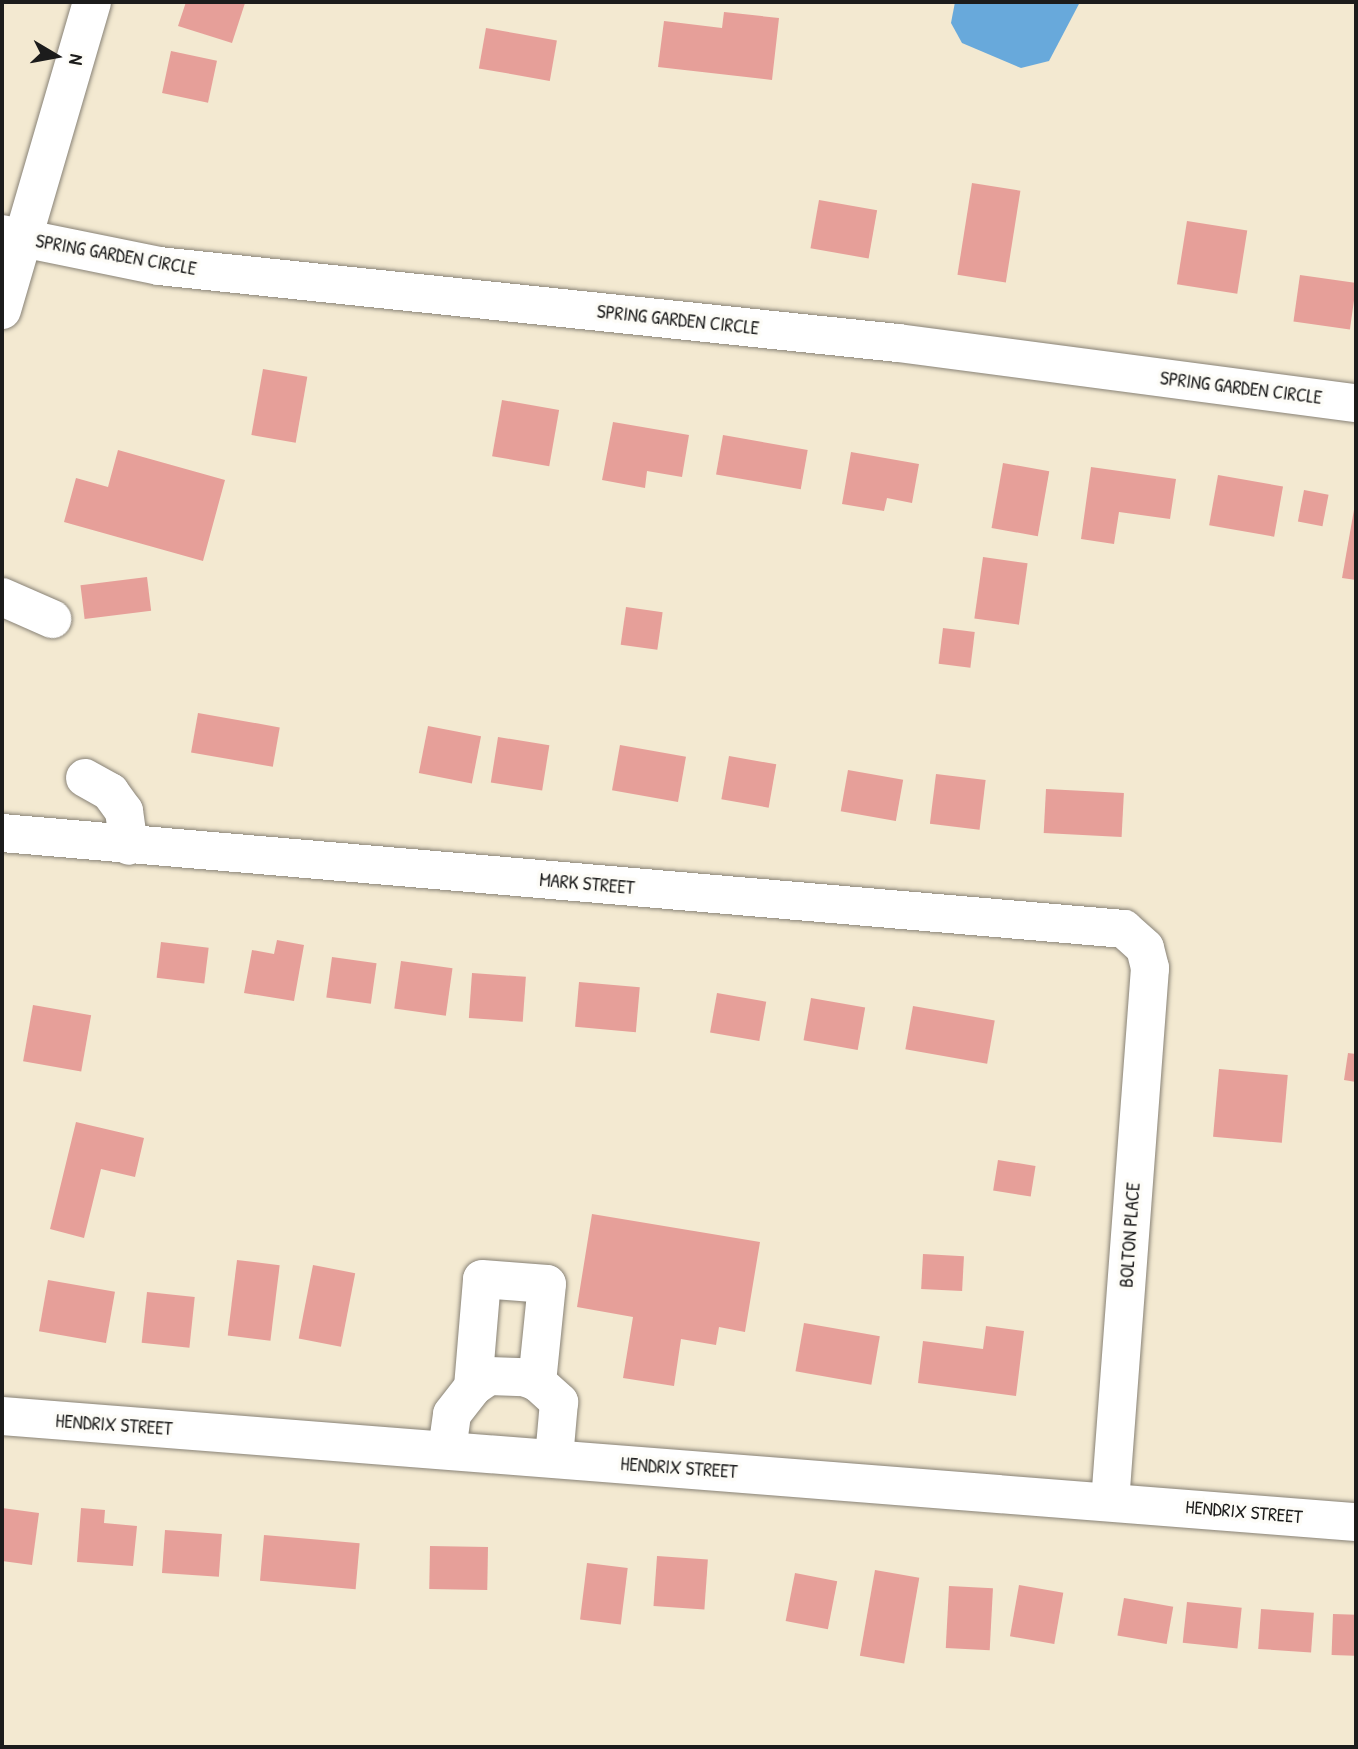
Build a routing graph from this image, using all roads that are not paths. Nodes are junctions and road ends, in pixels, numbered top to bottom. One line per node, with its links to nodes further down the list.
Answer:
1 (92, 2): 2 (street)
2 (12, 236): 3 (street); 4 (street, SPRING GARDEN CIRCLE)
3 (2, 310)
4 (1356, 403)
5 (2, 597): 6 (street)
6 (52, 619)
7 (85, 778): 9 (street)
8 (2, 833): 9 (street, MARK STREET)
9 (129, 846): 10 (street, MARK STREET)
10 (1150, 968): 16 (street, BOLTON PLACE)
11 (537, 1382): 12 (street); 12 (street); 15 (street)
12 (473, 1387): 14 (street)
13 (2, 1416): 14 (street, HENDRIX STREET)
14 (447, 1450): 15 (street, HENDRIX STREET)
15 (554, 1458): 16 (street, HENDRIX STREET)
16 (1110, 1502): 17 (street, HENDRIX STREET)
17 (1356, 1522)

